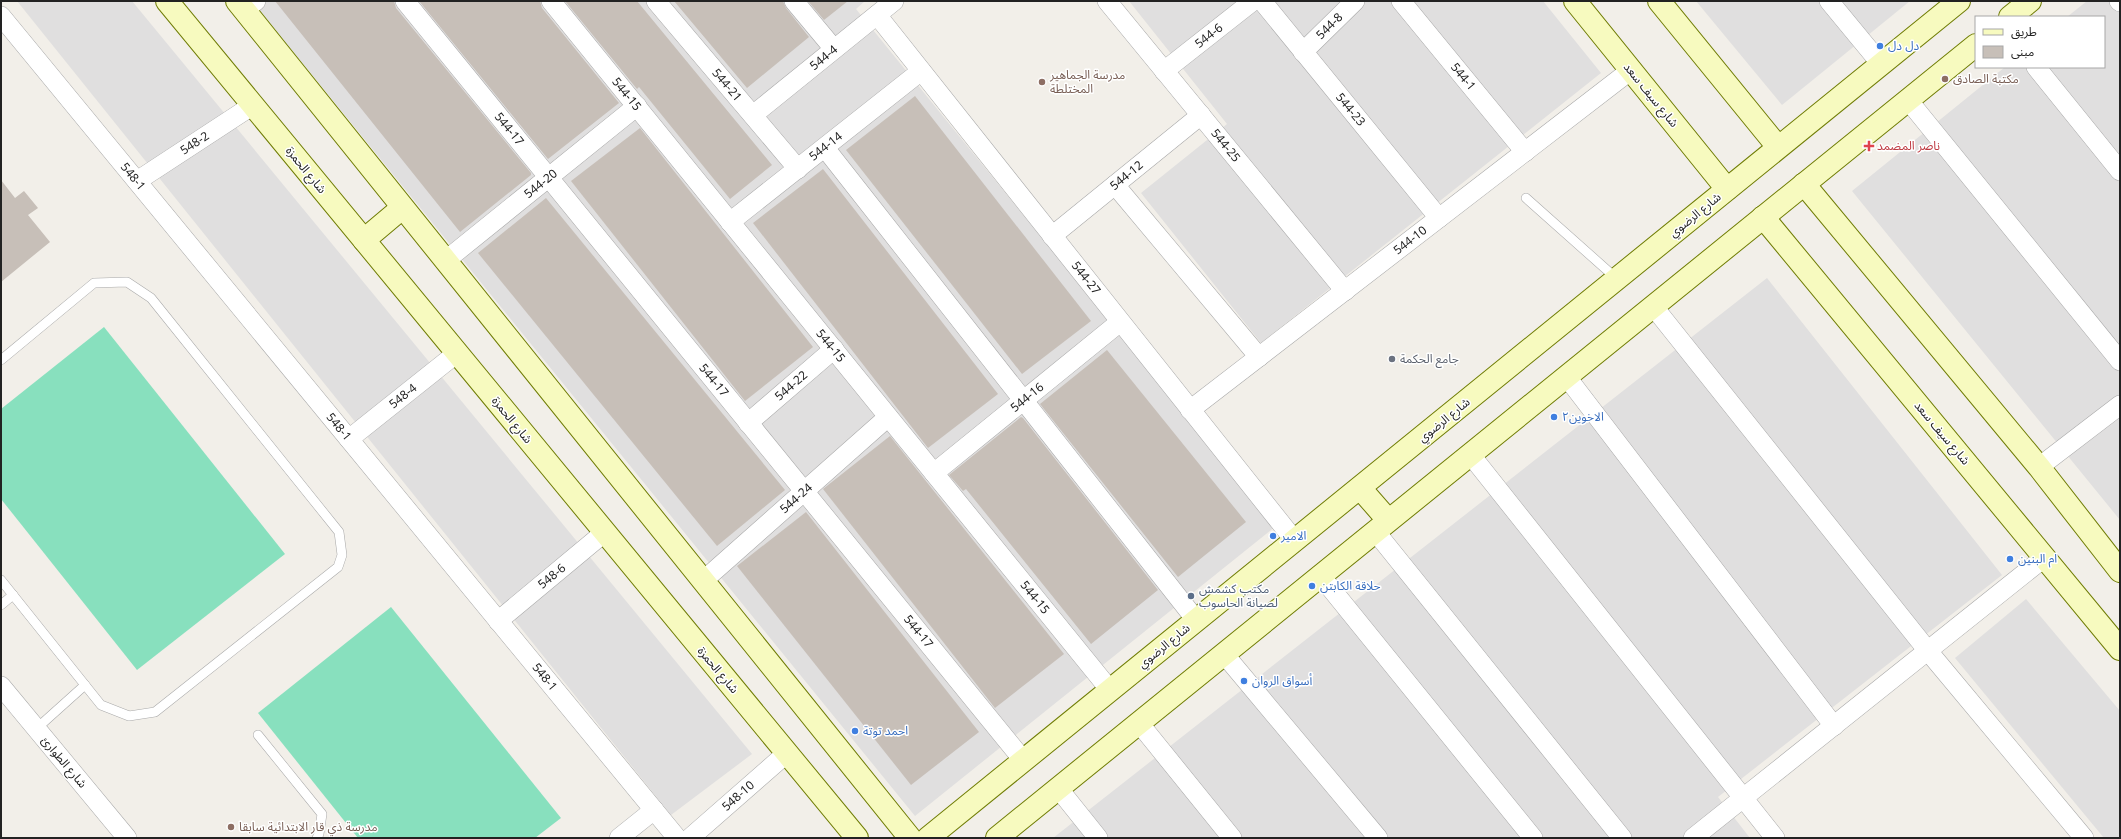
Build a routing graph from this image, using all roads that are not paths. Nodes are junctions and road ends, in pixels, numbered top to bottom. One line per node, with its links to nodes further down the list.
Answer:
1 (167, 1): 30 (street, شارع الحمزة)
2 (405, 1): 39 (street, 544-17)
3 (552, 1): 31 (street, 544-15)
4 (656, 1): 32 (street, 544-21)
5 (794, 1): 22 (street)
6 (894, 1): 18 (street, 544-4)
7 (1107, 1): 28 (street, 544-25)
8 (1254, 1): 28 (street, 544-6)
9 (1262, 1): 23 (street, 544-23)
10 (1355, 1): 23 (street, 544-8)
11 (1401, 1): 36 (street, 544-1)
12 (1575, 1): 26 (street, شارع سيف سعد)
13 (1659, 1): 34 (street)
14 (1829, 1): 24 (street)
15 (1959, 1): 24 (street, شارع الرضوي)
16 (2030, 1): 20 (street)
17 (246, 4): 45 (street)
18 (876, 15): 22 (street, 544-4); 27 (street, 544-27)
19 (1, 16): 40 (street, 548-1)
20 (2011, 16)
21 (1975, 46): 29 (street)
22 (834, 49): 32 (street, 544-4)
23 (1303, 52): 47 (street, 544-23)
24 (1881, 64): 34 (street, شارع الرضوي)
25 (2037, 68): 38 (street)
26 (1631, 70): 36 (street, 544-10); 43 (street, شارع سيف سعد)
27 (921, 71): 35 (street, 544-14); 49 (street, 544-27)
28 (1164, 71): 33 (street, 544-25)
29 (1908, 100): 41 (street); 60 (street)
30 (253, 106): 40 (street, 548-2); 50 (street, شارع الحمزة)
31 (637, 106): 39 (street, 544-20); 48 (street, 544-15)
32 (753, 114): 37 (street, 544-21)
33 (1201, 115): 42 (street, 544-12); 53 (street, 544-25)
34 (1778, 147): 43 (street, شارع الرضوي)
35 (825, 148): 37 (street, 544-14); 62 (street)
36 (1525, 152): 47 (street, 544-10)
37 (798, 169): 48 (street, 544-14)
38 (2120, 171)
39 (549, 178): 51 (street, 544-20); 66 (street, 544-17)
40 (137, 181): 67 (street, 548-1)
41 (1804, 184): 46 (street); 69 (street)
42 (1115, 186): 49 (street, 544-12); 58 (street)
43 (1727, 189): 52 (street, شارع الرضوي)
44 (1526, 198): 52 (lane)
45 (402, 208): 50 (street); 51 (street)
46 (1763, 217): 54 (street); 76 (street, شارع سيف سعد)
47 (1439, 218): 53 (street, 544-10)
48 (730, 222): 56 (street, 544-15)
49 (1052, 236): 55 (street, 544-27)
50 (364, 240): 57 (street, شارع الحمزة)
51 (445, 261): 80 (street)
52 (1617, 279): 71 (street, شارع الرضوي)
53 (1345, 291): 58 (street, 544-10)
54 (1653, 306): 61 (street); 86 (street)
55 (1120, 322): 62 (street, 544-16); 64 (street, 544-27)
56 (834, 350): 65 (street, 544-15); 66 (street, 544-22)
57 (457, 353): 67 (street, 548-4); 74 (street, شارع الحمزة)
58 (1259, 357): 64 (street, 544-10)
59 (1, 360): 88 (lane)
60 (2120, 361)
61 (1566, 376): 68 (street); 92 (street)
62 (1024, 400): 70 (street, 544-16); 83 (street)
63 (2120, 405): 69 (street)
64 (1190, 410): 75 (street, 544-27)
65 (888, 417): 70 (street, 544-15); 72 (street, 544-24)
66 (748, 423): 72 (street, 544-17)
67 (349, 439): 84 (street, 548-1)
68 (1470, 454): 73 (street); 98 (street)
69 (2039, 467): 77 (street)
70 (934, 473): 90 (street, 544-15)
71 (1360, 488): 73 (street); 75 (street, شارع الرضوي)
72 (804, 492): 80 (street, 544-24); 96 (street, 544-17)
73 (1381, 526): 78 (street); 113 (street)
74 (605, 532): 84 (street, 548-6); 95 (street, شارع الحمزة)
75 (1295, 541): 83 (street, شارع الرضوي)
76 (2045, 557): 85 (street, شارع سيف سعد); 86 (street)
77 (2120, 571)
78 (1320, 575): 87 (street); 112 (street)
79 (1, 580): 81 (lane)
80 (704, 580): 106 (street)
81 (13, 595): 82 (lane); 88 (lane)
82 (1, 604)
83 (1196, 620): 90 (street, شارع الرضوي)
84 (498, 621): 99 (street, 548-1)
85 (2120, 649)
86 (1928, 651): 92 (street); 116 (street)
87 (1224, 654): 91 (street); 111 (street)
88 (85, 685): 93 (lane)
89 (1, 686): 93 (street, شارع الطوارئ)
90 (1110, 690): 96 (street, شارع الرضوي)
91 (1139, 722): 97 (street); 110 (street)
92 (1834, 726): 98 (street)
93 (36, 729): 100 (street, شارع الطوارئ)
94 (258, 735): 101 (lane)
95 (787, 753): 104 (street, 548-10); 105 (street, شارع الحمزة)
96 (1023, 760): 107 (street, شارع الرضوي)
97 (1058, 788): 108 (street); 109 (street)
98 (1744, 798): 114 (street); 115 (street)
99 (654, 810): 102 (street); 103 (street, 548-1)
100 (127, 838)
101 (317, 838)
102 (618, 838)
103 (677, 838)
104 (690, 838)
105 (857, 838)
106 (910, 838)
107 (928, 838)
108 (996, 838)
109 (1098, 838)
110 (1232, 838)
111 (1378, 838)
112 (1533, 838)
113 (1622, 838)
114 (1693, 838)
115 (1775, 838)
116 (2084, 838)

